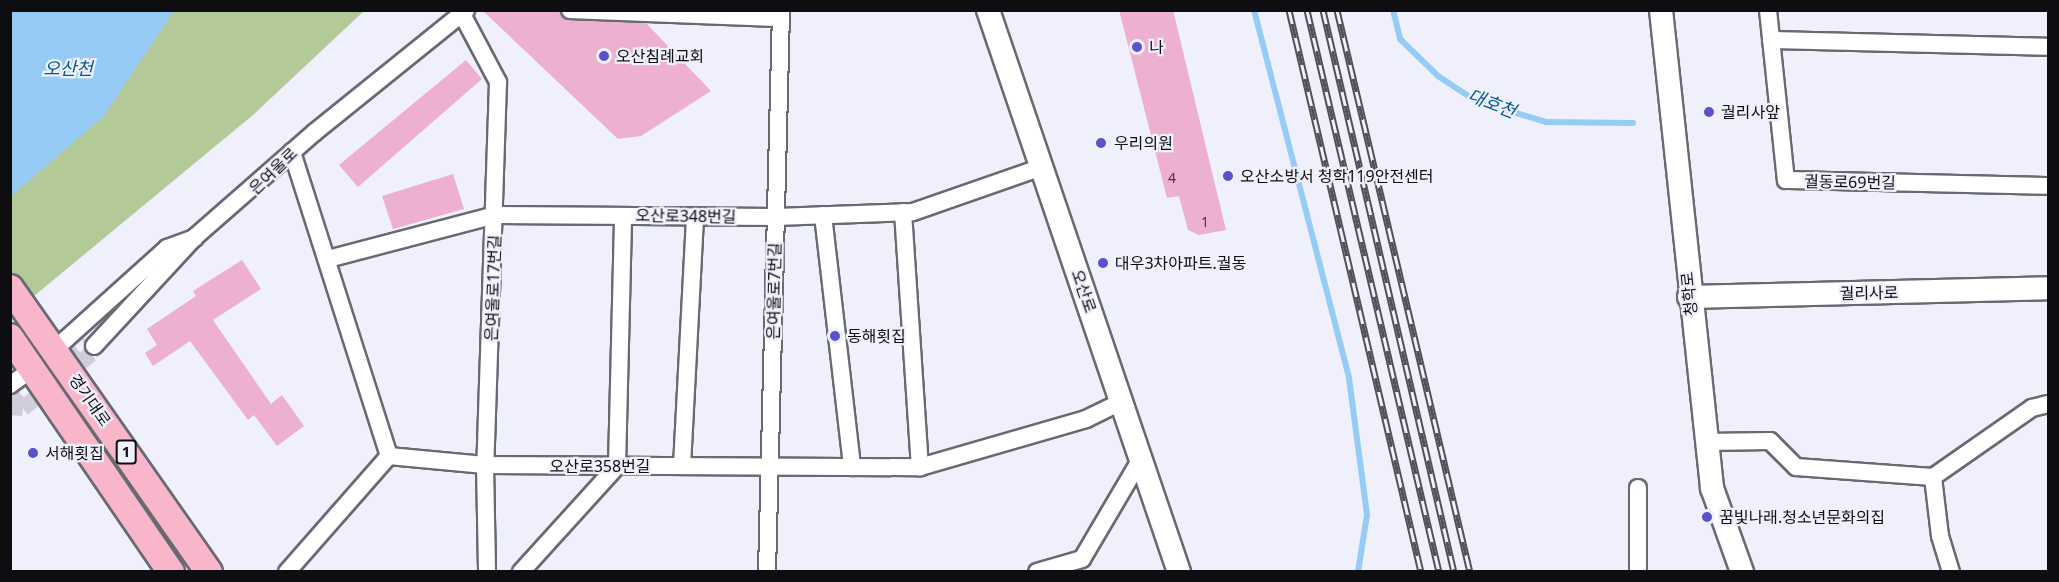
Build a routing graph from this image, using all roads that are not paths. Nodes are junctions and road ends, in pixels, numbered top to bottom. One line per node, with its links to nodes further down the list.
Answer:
1 (570, 10): 6 (street)
2 (988, 10): 10 (street, 오산로)
3 (1662, 10): 22 (street, 청학로)
4 (1768, 10): 7 (street, 궐동로69번길)
5 (464, 12): 9 (street, 은여울로); 13 (street, 은여울로17번길)
6 (781, 14): 17 (street, 은여울로7번길)
7 (1771, 40): 8 (street); 11 (street, 궐동로69번길)
8 (2049, 47)
9 (292, 152): 18 (street, 은여울로); 19 (street)
10 (1042, 167): 12 (street, 오산로348번길); 27 (street, 오산로)
11 (2049, 186)
12 (903, 212): 14 (street, 오산로348번길); 35 (street)
13 (496, 215): 15 (street, 오산로348번길); 19 (street, 오산로348번길); 32 (street, 은여울로17번길)
14 (823, 215): 17 (street, 오산로348번길); 36 (street)
15 (623, 216): 16 (street, 오산로348번길); 33 (street)
16 (695, 216): 17 (street, 오산로348번길); 34 (street)
17 (776, 217): 37 (street, 은여울로7번길)
18 (195, 237): 23 (street); 24 (street, 은여울로)
19 (328, 259): 30 (street)
20 (10, 288): 23 (main road, 경기대로 / 1)
21 (2049, 288): 22 (street, 궐리사로)
22 (1689, 297): 29 (street, 청학로)
23 (49, 341): 41 (main road, 경기대로 / 1)
24 (94, 346)
25 (21, 352): 26 (street); 40 (main road, 경기대로 / 1)
26 (10, 385)
27 (1121, 402): 31 (street, 오산로); 35 (street, 오산로358번길)
28 (2049, 404): 38 (street)
29 (1707, 442): 38 (street); 49 (street, 청학로)
30 (389, 456): 32 (street, 오산로358번길); 42 (street)
31 (1141, 459): 46 (street); 47 (street, 오산로)
32 (486, 465): 33 (street, 오산로358번길); 43 (street, 은여울로17번길)
33 (617, 466): 34 (street, 오산로358번길); 44 (street)
34 (682, 466): 37 (street, 오산로358번길)
35 (920, 466): 36 (street, 오산로358번길)
36 (852, 467): 37 (street, 오산로358번길)
37 (769, 468): 45 (street, 은여울로7번길)
38 (1933, 477): 50 (street)
39 (1638, 488): 48 (street)
40 (171, 572)
41 (209, 572)
42 (287, 572)
43 (487, 572)
44 (521, 572)
45 (767, 572)
46 (1037, 572)
47 (1179, 572)
48 (1638, 572)
49 (1742, 572)
50 (1951, 572)

